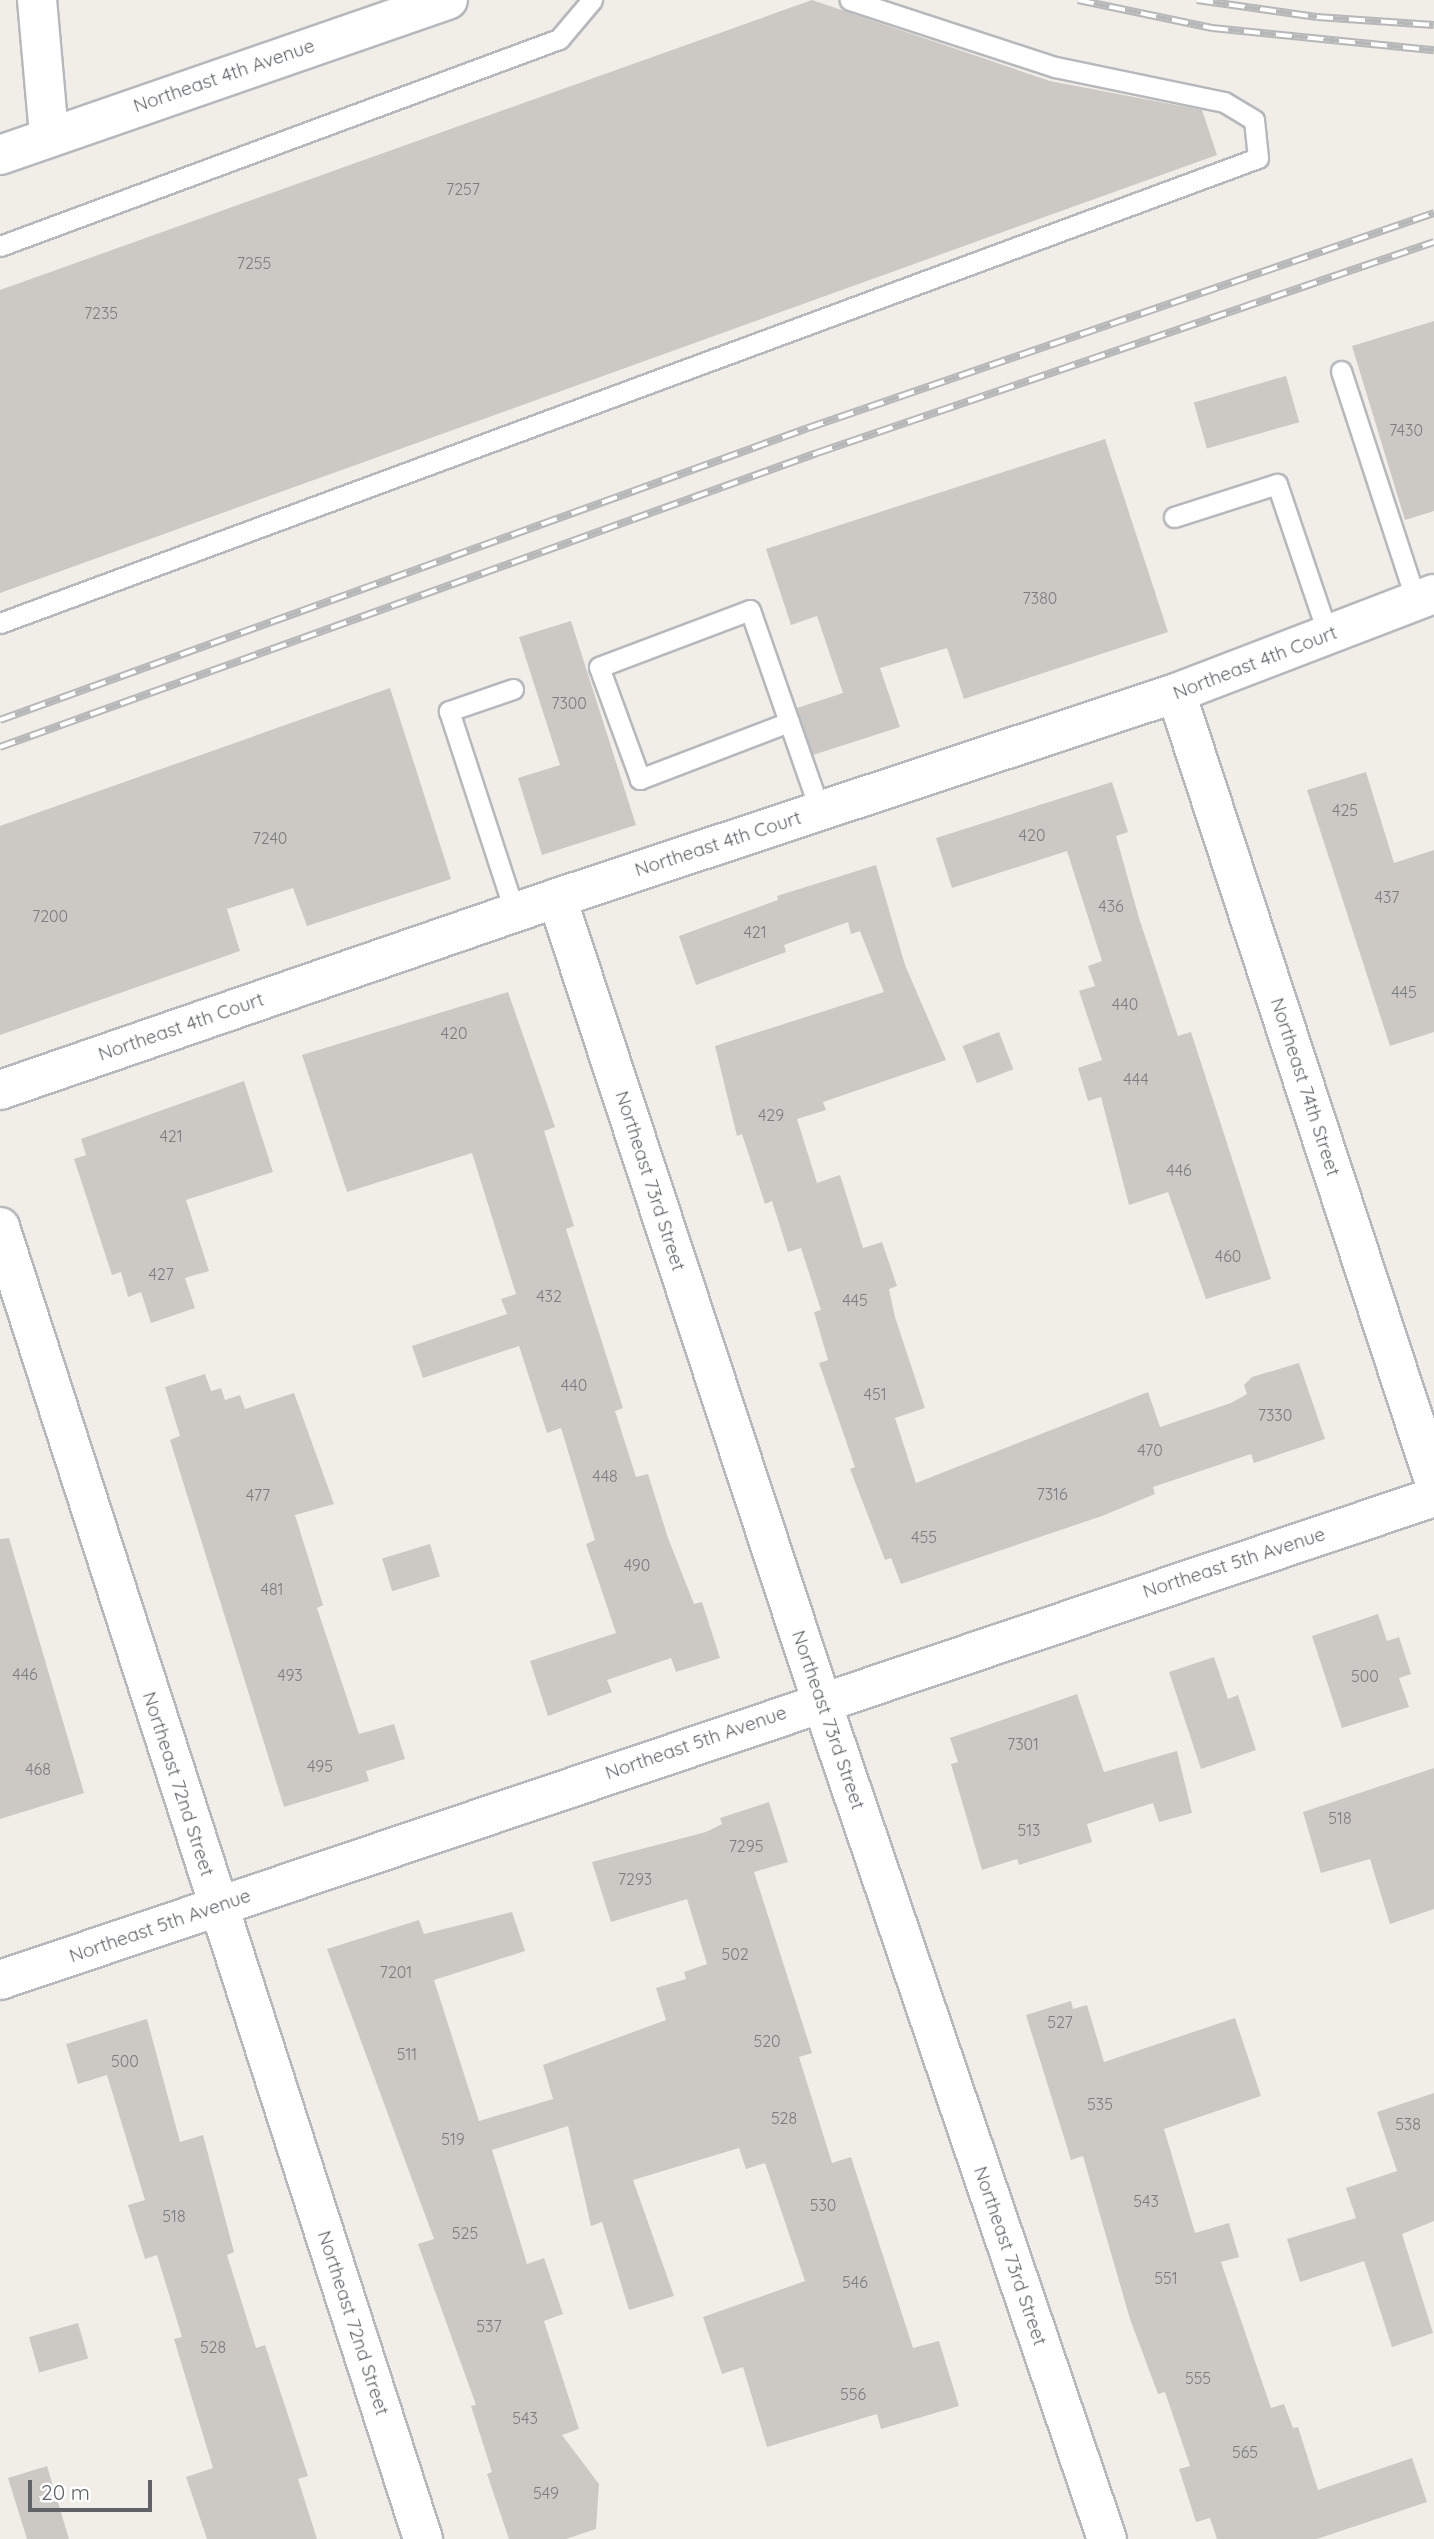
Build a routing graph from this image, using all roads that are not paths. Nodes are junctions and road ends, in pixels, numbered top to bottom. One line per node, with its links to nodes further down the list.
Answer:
1 (37, 0): 5 (street)
2 (448, 0): 5 (street, Northeast 4th Avenue)
3 (592, 0): 7 (lane)
4 (850, 0): 11 (lane)
5 (49, 135): 6 (street, Northeast 4th Avenue)
6 (0, 155)
7 (0, 246)
8 (1341, 371): 10 (lane)
9 (1174, 517): 12 (lane)
10 (1425, 598): 12 (street, Northeast 4th Court)
11 (0, 623)
12 (1328, 635): 14 (street, Northeast 4th Court)
13 (513, 688): 18 (lane)
14 (1176, 693): 16 (street, Northeast 4th Court); 21 (street, Northeast 74th Street)
15 (789, 722): 15 (lane); 16 (lane)
16 (820, 811): 17 (street, Northeast 4th Court)
17 (557, 898): 18 (street, Northeast 4th Court); 23 (street, Northeast 73rd Street)
18 (515, 912): 19 (street, Northeast 4th Court)
19 (0, 1090)
20 (0, 1227): 24 (street, Northeast 72nd Street)
21 (1434, 1481)
22 (1434, 1497): 23 (street, Northeast 5th Avenue)
23 (821, 1700): 24 (street, Northeast 5th Avenue); 27 (street, Northeast 73rd Street)
24 (218, 1907): 25 (street, Northeast 5th Avenue); 26 (street, Northeast 72nd Street)
25 (0, 1980)
26 (423, 2539)
27 (1107, 2539)

